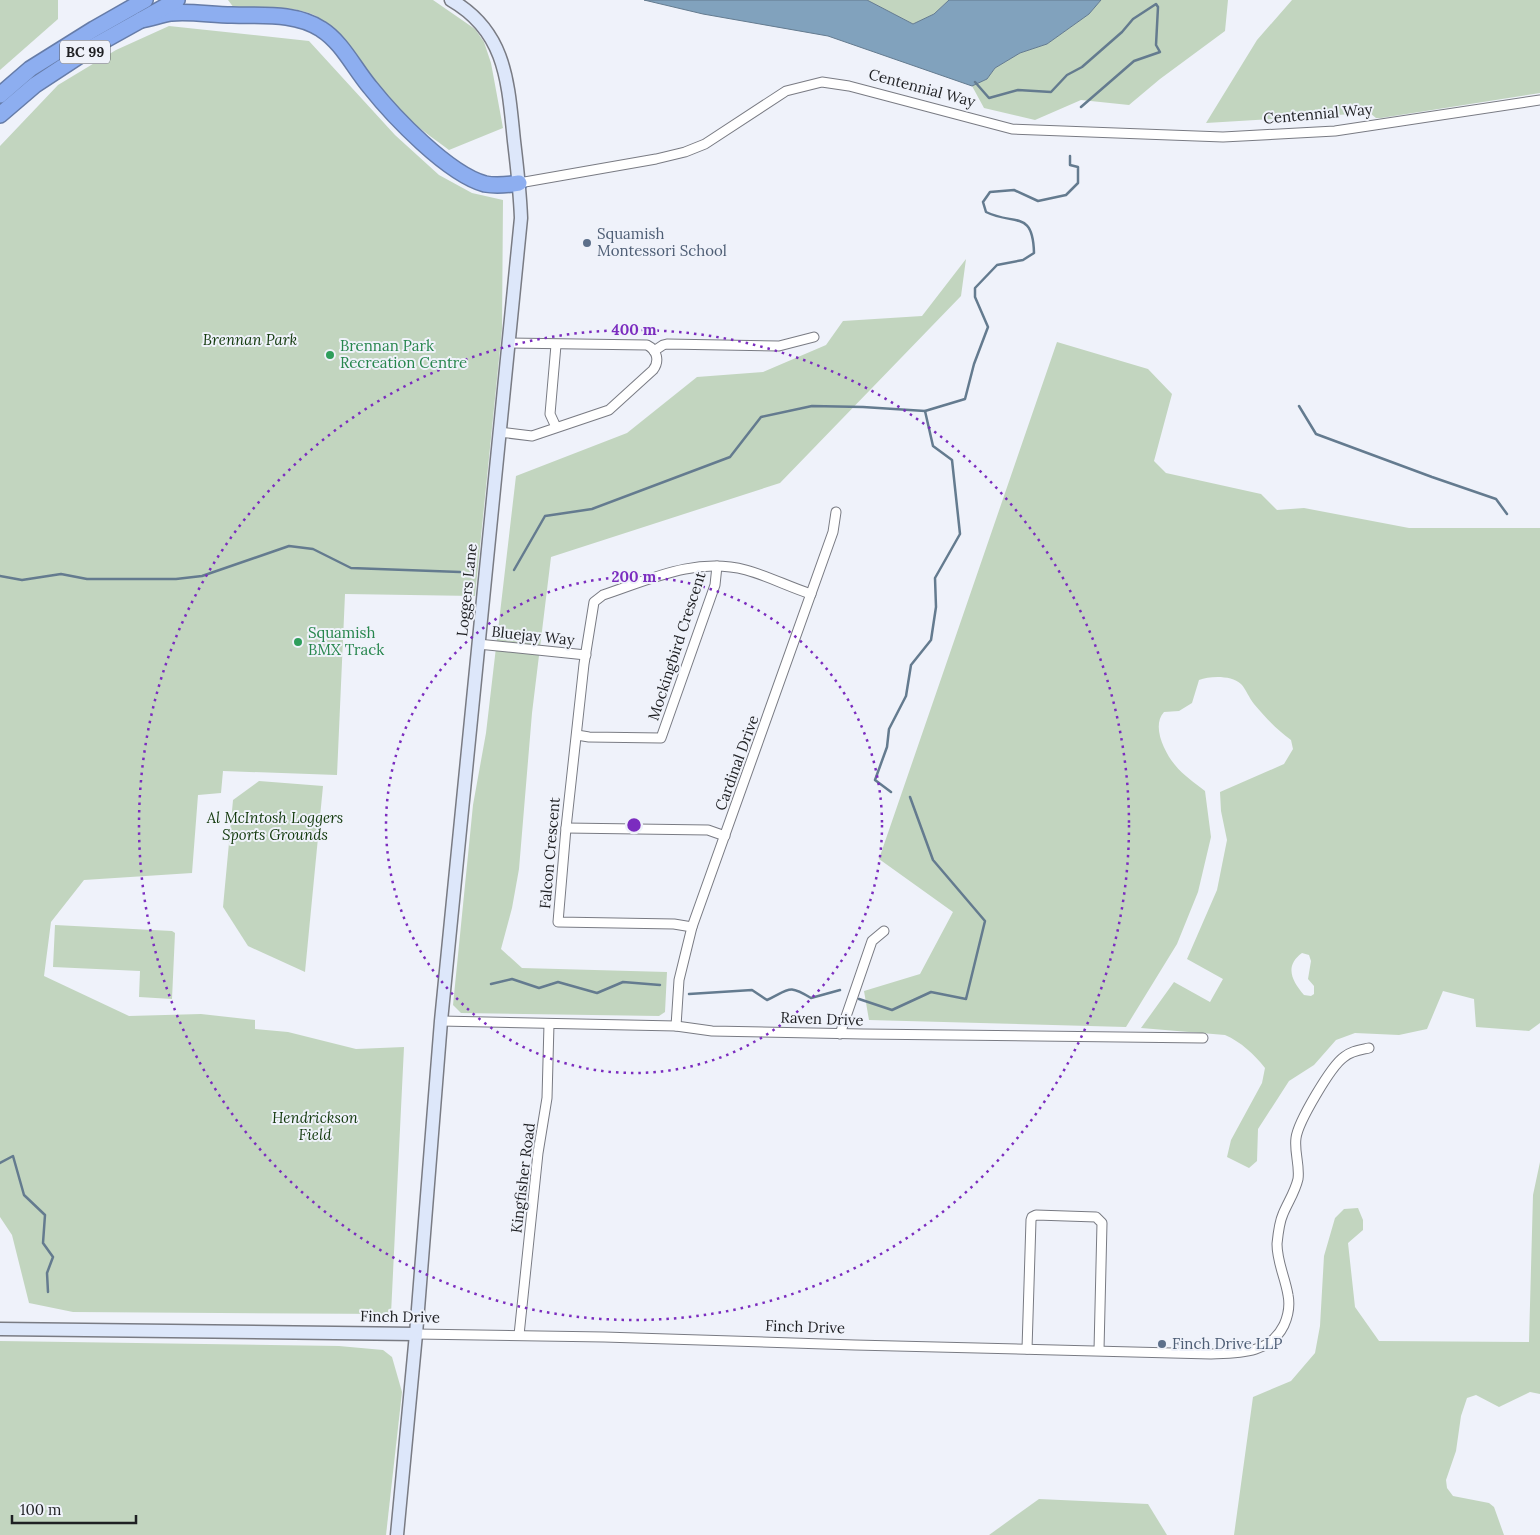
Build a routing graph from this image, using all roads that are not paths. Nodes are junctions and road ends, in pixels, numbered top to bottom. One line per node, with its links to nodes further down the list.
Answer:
1 (146, 0): 7 (highway)
2 (177, 0): 6 (highway, BC 99)
3 (219, 0): 5 (highway)
4 (452, 0): 10 (street)
5 (230, 15): 6 (highway); 10 (highway)
6 (141, 20): 9 (highway, BC 99)
7 (0, 95)
8 (1540, 100): 10 (street, Centennial Way)
9 (0, 115)
10 (519, 183): 12 (street, Loggers Lane)
11 (814, 337): 14 (street)
12 (509, 343): 13 (street); 16 (street, Loggers Lane)
13 (556, 345): 14 (street); 15 (street)
14 (654, 351): 15 (street)
15 (556, 427): 16 (street)
16 (499, 432): 20 (street, Loggers Lane)
17 (836, 512): 19 (street, Cardinal Drive)
18 (717, 566): 19 (street, Falcon Crescent); 21 (street, Falcon Crescent); 22 (street, Mockingbird Crescent)
19 (811, 594): 24 (street, Cardinal Drive)
20 (478, 644): 21 (street, Bluejay Way); 27 (street, Loggers Lane)
21 (586, 655): 22 (street, Falcon Crescent)
22 (577, 735): 23 (street, Falcon Crescent)
23 (566, 828): 24 (street); 25 (street, Falcon Crescent)
24 (725, 836): 25 (street, Cardinal Drive)
25 (692, 927): 29 (street, Cardinal Drive)
26 (884, 930): 30 (street)
27 (441, 1021): 28 (street, Raven Drive); 34 (street, Loggers Lane)
28 (549, 1024): 29 (street, Raven Drive); 35 (street, Kingfisher Road)
29 (676, 1026): 30 (street, Raven Drive)
30 (840, 1034): 31 (street, Raven Drive)
31 (1203, 1038)
32 (1369, 1048): 37 (street, Finch Drive)
33 (0, 1329): 34 (street, Finch Drive)
34 (416, 1334): 35 (street, Finch Drive); 38 (street, Loggers Lane)
35 (519, 1335): 36 (street, Finch Drive)
36 (1027, 1349): 37 (street, Finch Drive); 37 (street)
37 (1099, 1350)
38 (396, 1535)

